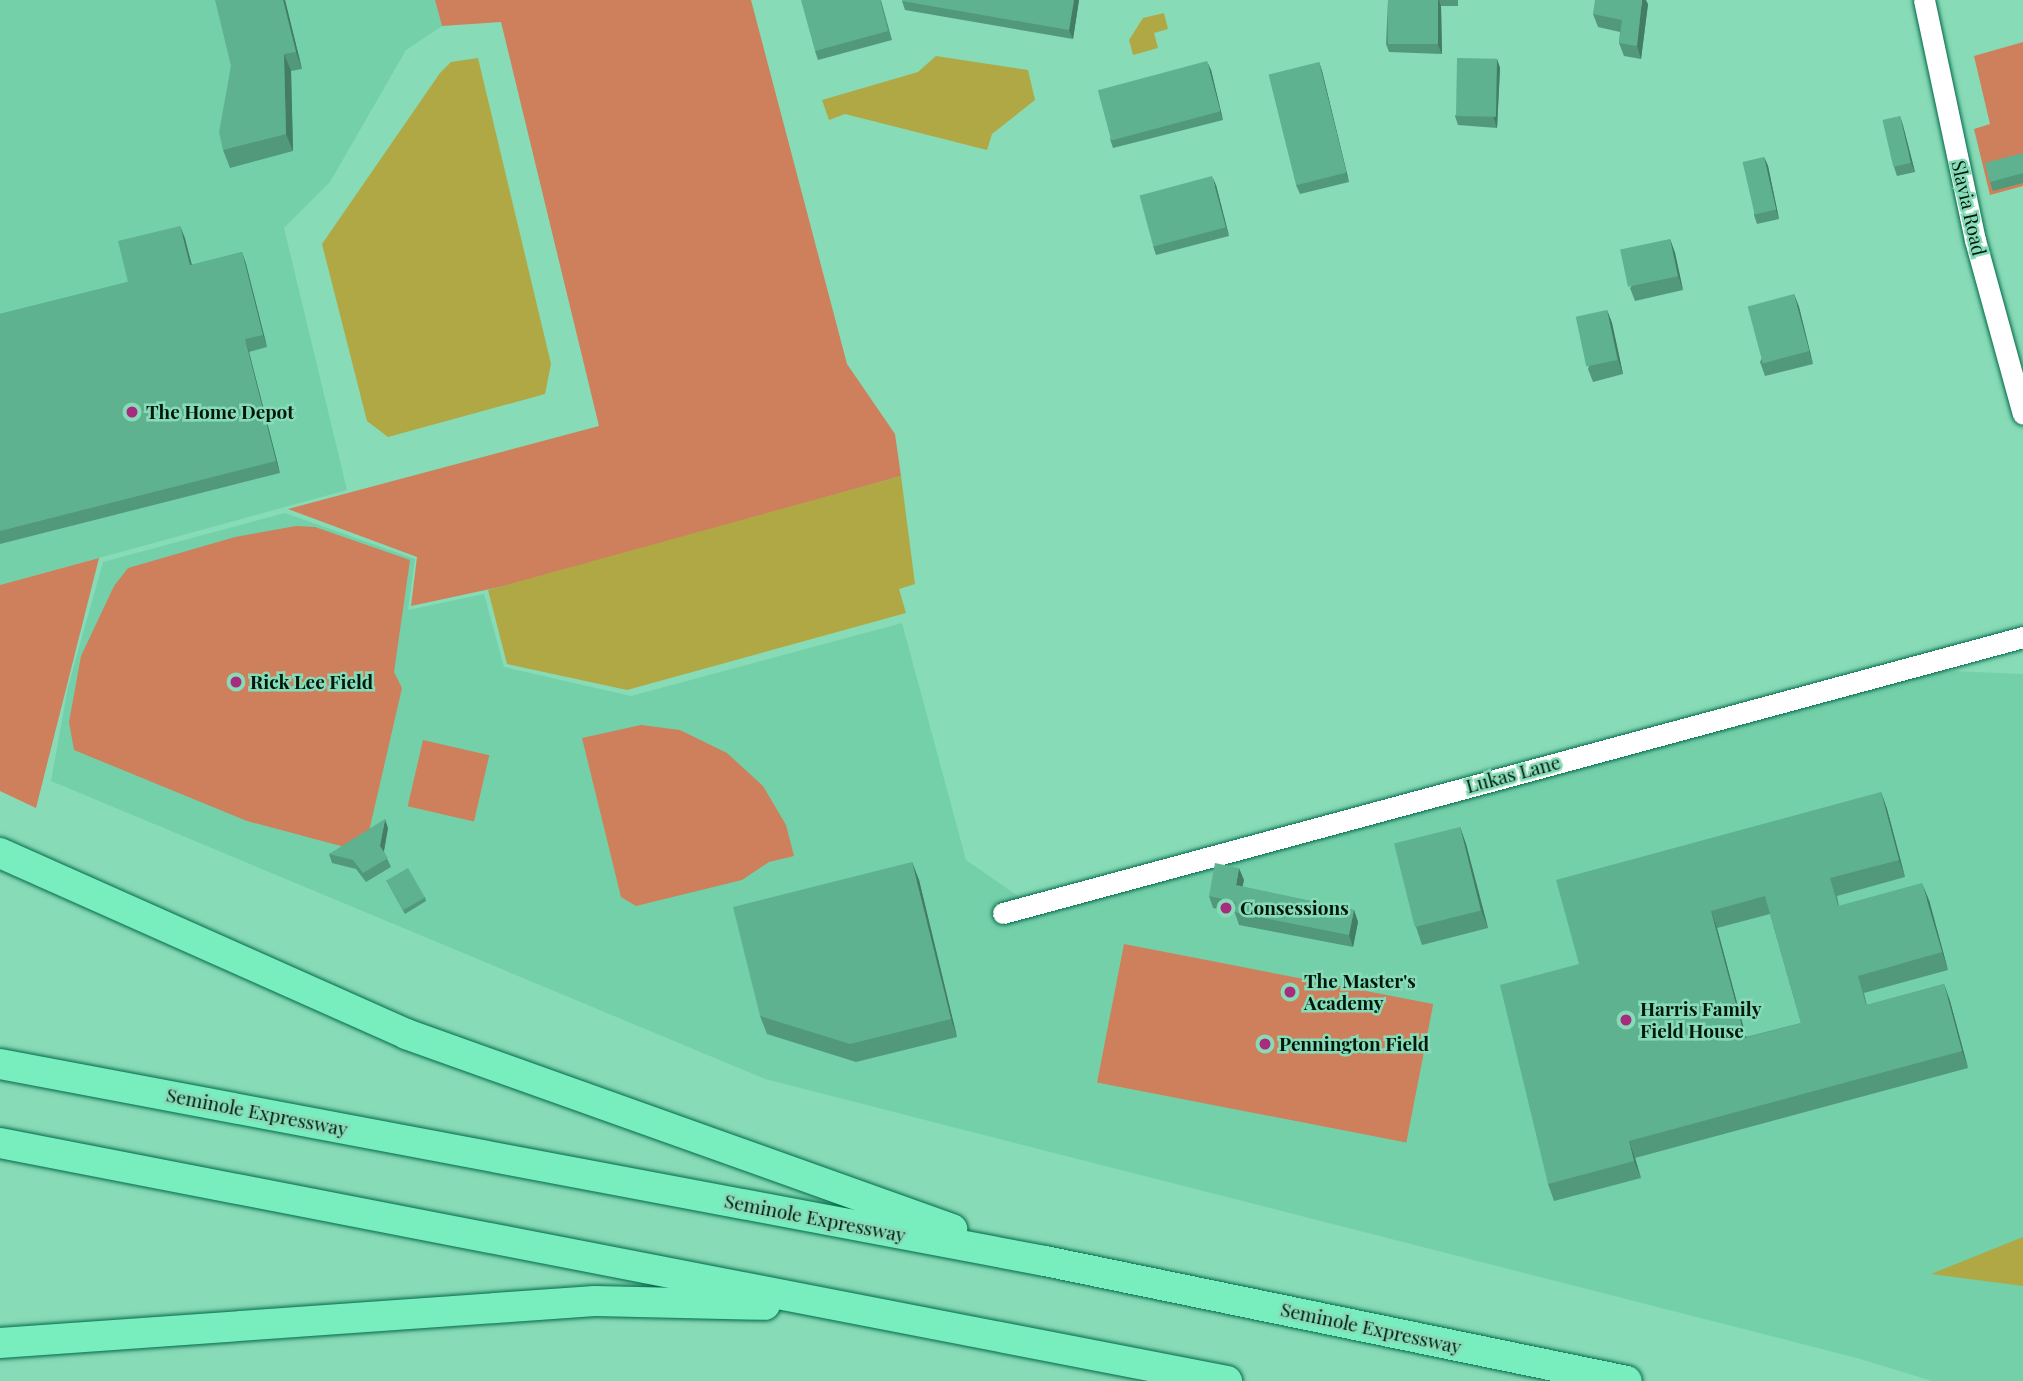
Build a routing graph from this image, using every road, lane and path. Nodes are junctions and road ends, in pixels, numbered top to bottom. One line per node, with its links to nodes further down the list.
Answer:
1 (1924, 0): 2 (street, Slavia Road)
2 (2023, 414)
3 (2023, 637): 5 (street, Lukas Lane)
4 (0, 853): 8 (highway)
5 (1003, 912)
6 (0, 1063): 8 (highway, Seminole Expressway)
7 (0, 1143): 9 (highway)
8 (1045, 1261): 12 (highway, Seminole Expressway)
9 (860, 1308): 10 (highway); 11 (highway)
10 (0, 1343)
11 (1227, 1381)
12 (1627, 1381)

